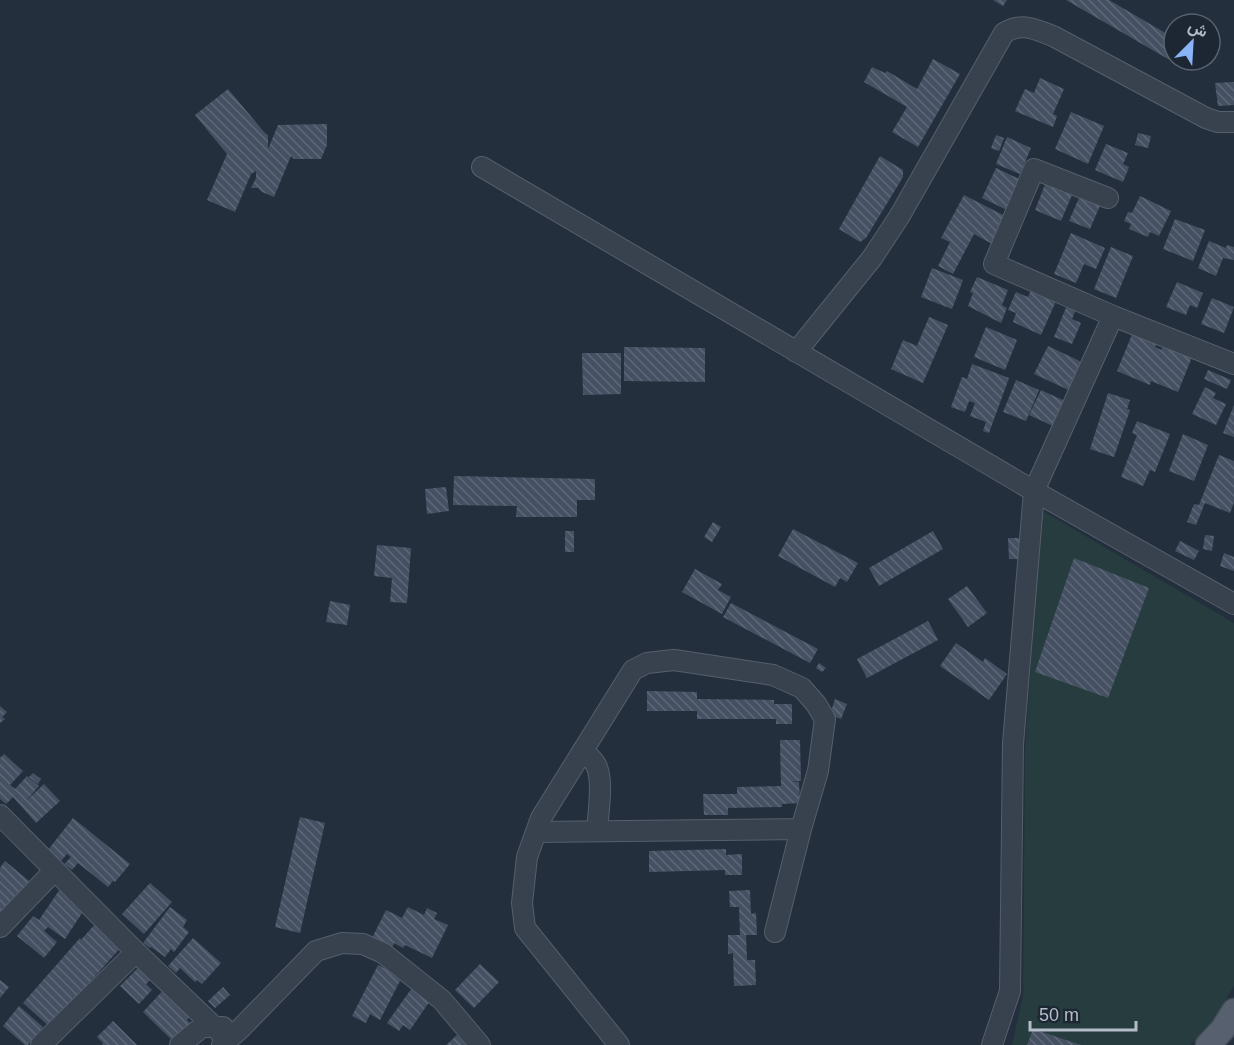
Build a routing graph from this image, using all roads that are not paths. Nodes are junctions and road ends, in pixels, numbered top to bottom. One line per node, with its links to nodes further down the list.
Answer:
1 (1234, 122): 5 (street)
2 (482, 167): 5 (street)
3 (1108, 198): 4 (street)
4 (1113, 316): 6 (street); 7 (street)
5 (796, 351): 7 (street)
6 (1234, 364)
7 (1034, 491): 8 (street); 25 (street)
8 (1234, 604)
9 (583, 750): 11 (street); 12 (street); 13 (street)
10 (0, 815): 14 (street)
11 (801, 830): 12 (street); 16 (street)
12 (597, 831): 13 (street)
13 (536, 832): 24 (street)
14 (54, 870): 15 (street); 17 (street)
15 (0, 927)
16 (775, 932)
17 (136, 952): 19 (street); 21 (street)
18 (1234, 1011): 26 (main road)
19 (213, 1026): 20 (street); 22 (street)
20 (231, 1038): 23 (street)
21 (41, 1045)
22 (180, 1045)
23 (480, 1045)
24 (619, 1045)
25 (992, 1045)
26 (1208, 1045)

